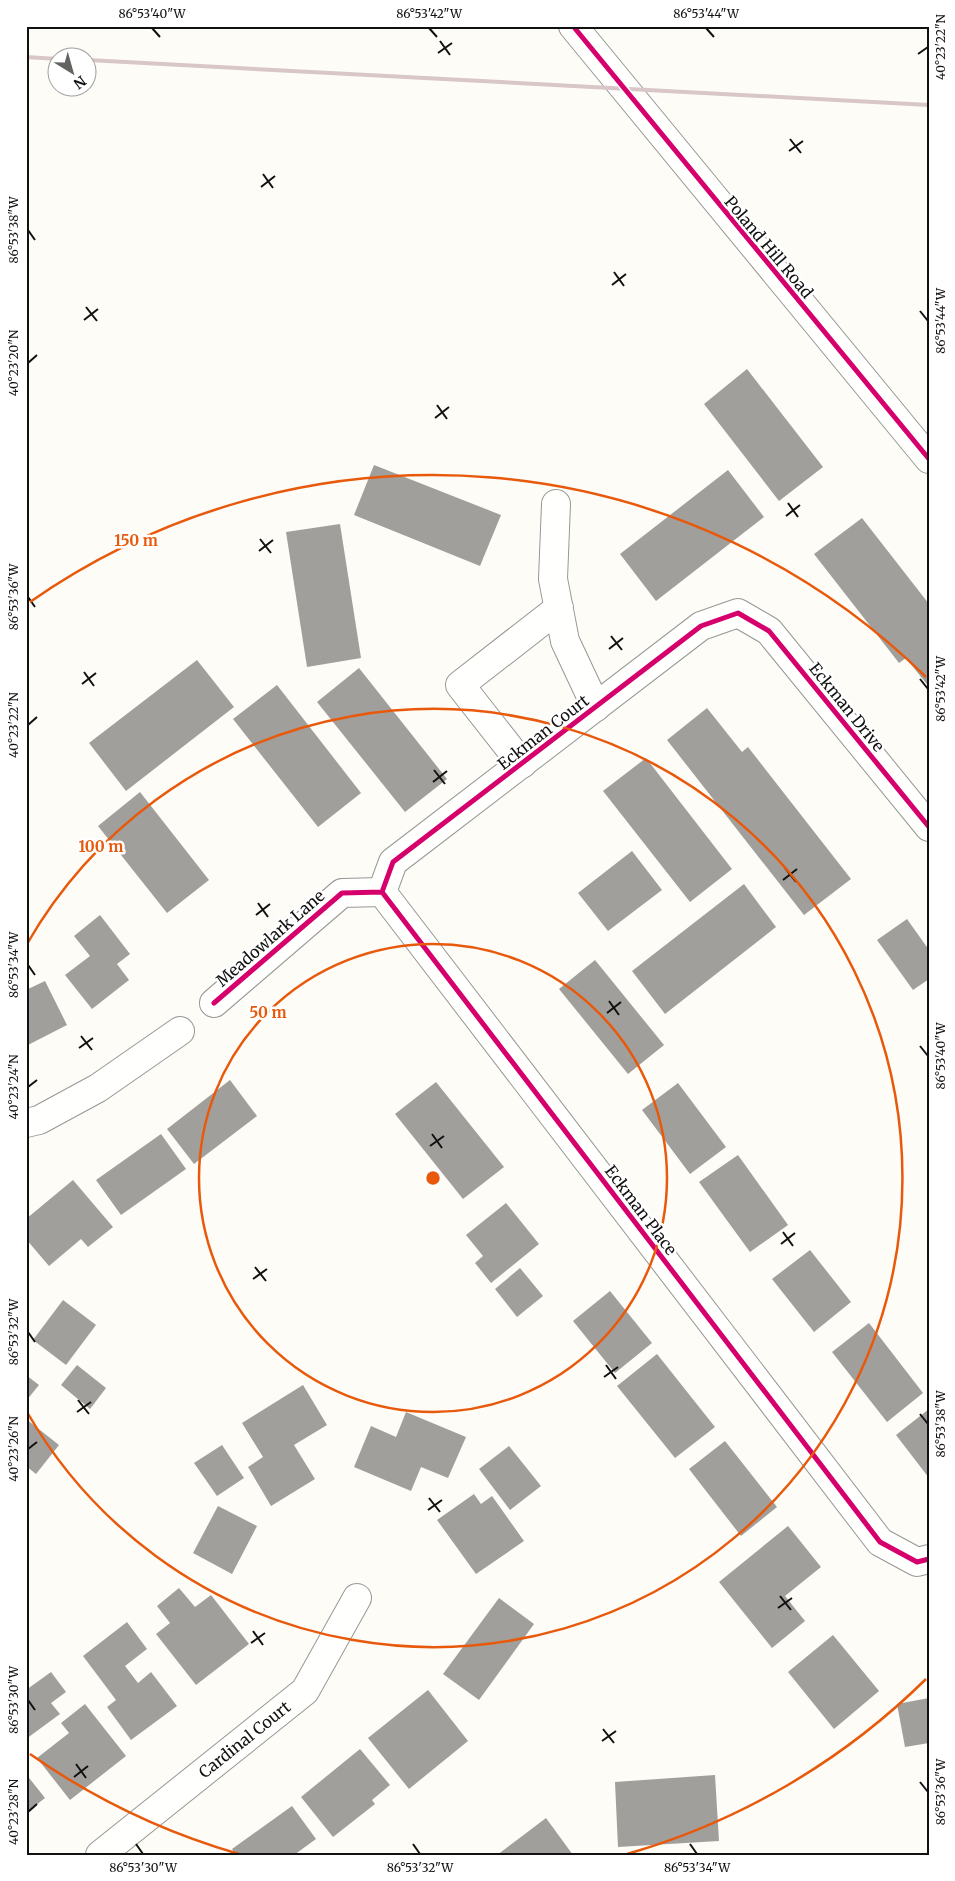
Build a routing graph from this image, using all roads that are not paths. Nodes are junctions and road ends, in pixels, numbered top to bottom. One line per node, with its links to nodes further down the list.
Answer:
1 (572, 26): 2 (street, Poland Hill Road)
2 (929, 459)
3 (556, 504): 4 (street)
4 (558, 608): 6 (street); 7 (street)
5 (738, 612): 6 (street, Eckman Court); 8 (street, Eckman Drive)
6 (596, 707): 7 (street, Eckman Court)
7 (522, 764): 9 (street, Eckman Court)
8 (925, 813)
9 (382, 892): 10 (street, Meadowlark Lane); 13 (street, Eckman Place)
10 (214, 1003)
11 (180, 1031): 12 (street)
12 (26, 1123)
13 (923, 1560)
14 (357, 1598): 15 (street, Cardinal Court)
15 (100, 1855)

